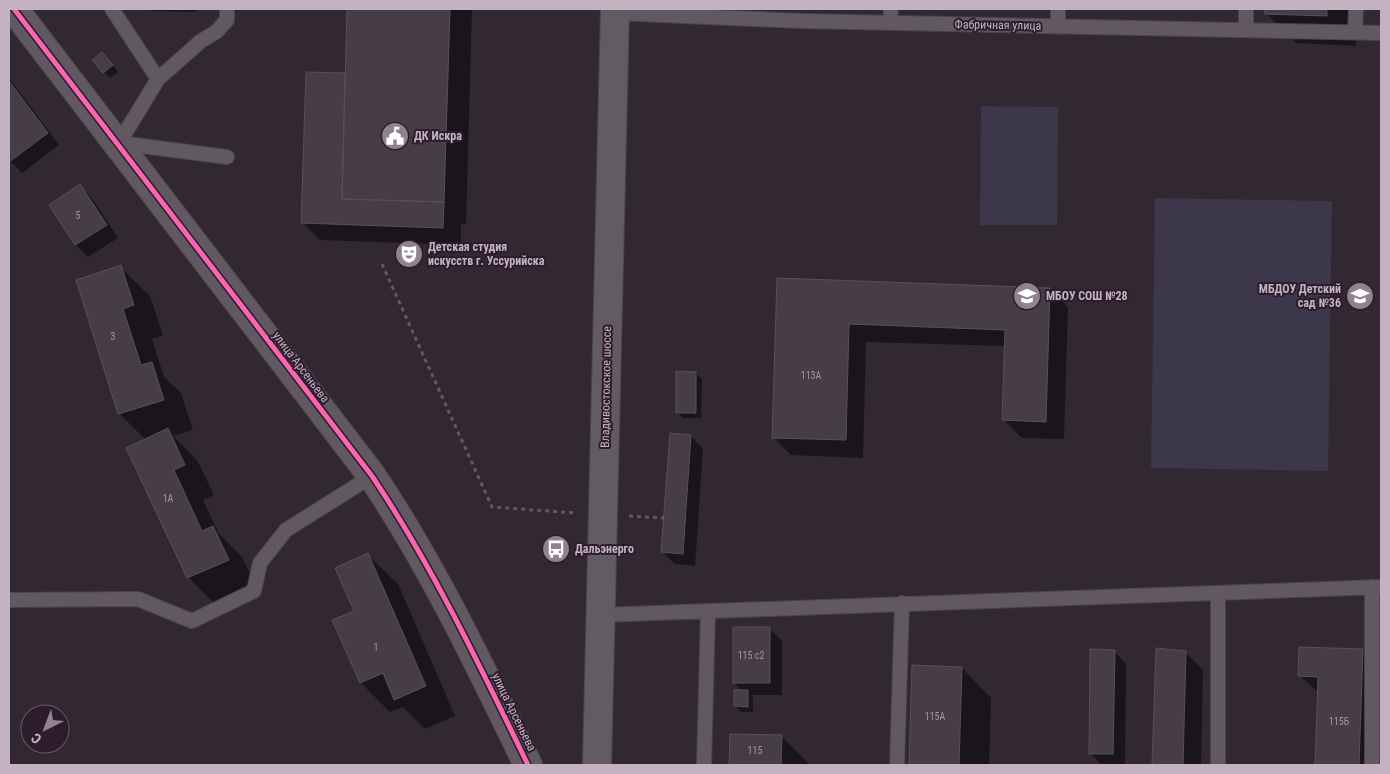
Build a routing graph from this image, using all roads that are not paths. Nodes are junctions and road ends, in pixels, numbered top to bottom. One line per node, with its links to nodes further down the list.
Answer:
1 (14, 9): 15 (street, улица Арсеньева)
2 (112, 9): 14 (lane)
3 (228, 9): 14 (lane)
4 (1058, 9): 10 (lane)
5 (1246, 9): 11 (lane)
6 (1356, 9): 12 (lane)
7 (615, 11): 8 (lane, Фабричная улица); 23 (highway, Владивостокское шоссе)
8 (802, 15): 9 (lane, Фабричная улица)
9 (890, 16): 10 (lane, Фабричная улица)
10 (1058, 26): 11 (lane, Фабричная улица)
11 (1246, 28): 12 (lane, Фабричная улица)
12 (1355, 32): 13 (lane, Фабричная улица)
13 (1381, 33)
14 (158, 78): 15 (lane)
15 (119, 143): 16 (lane); 17 (street, улица Арсеньева)
16 (227, 157)
17 (372, 476): 20 (lane); 24 (street, улица Арсеньева)
18 (1377, 587): 19 (lane); 29 (lane)
19 (1218, 593): 21 (lane); 28 (lane)
20 (9, 600)
21 (902, 603): 22 (lane); 27 (lane)
22 (708, 611): 23 (lane); 26 (lane)
23 (600, 615): 25 (highway, Владивостокское шоссе)
24 (528, 765)
25 (596, 765)
26 (704, 765)
27 (897, 765)
28 (1218, 765)
29 (1372, 765)

